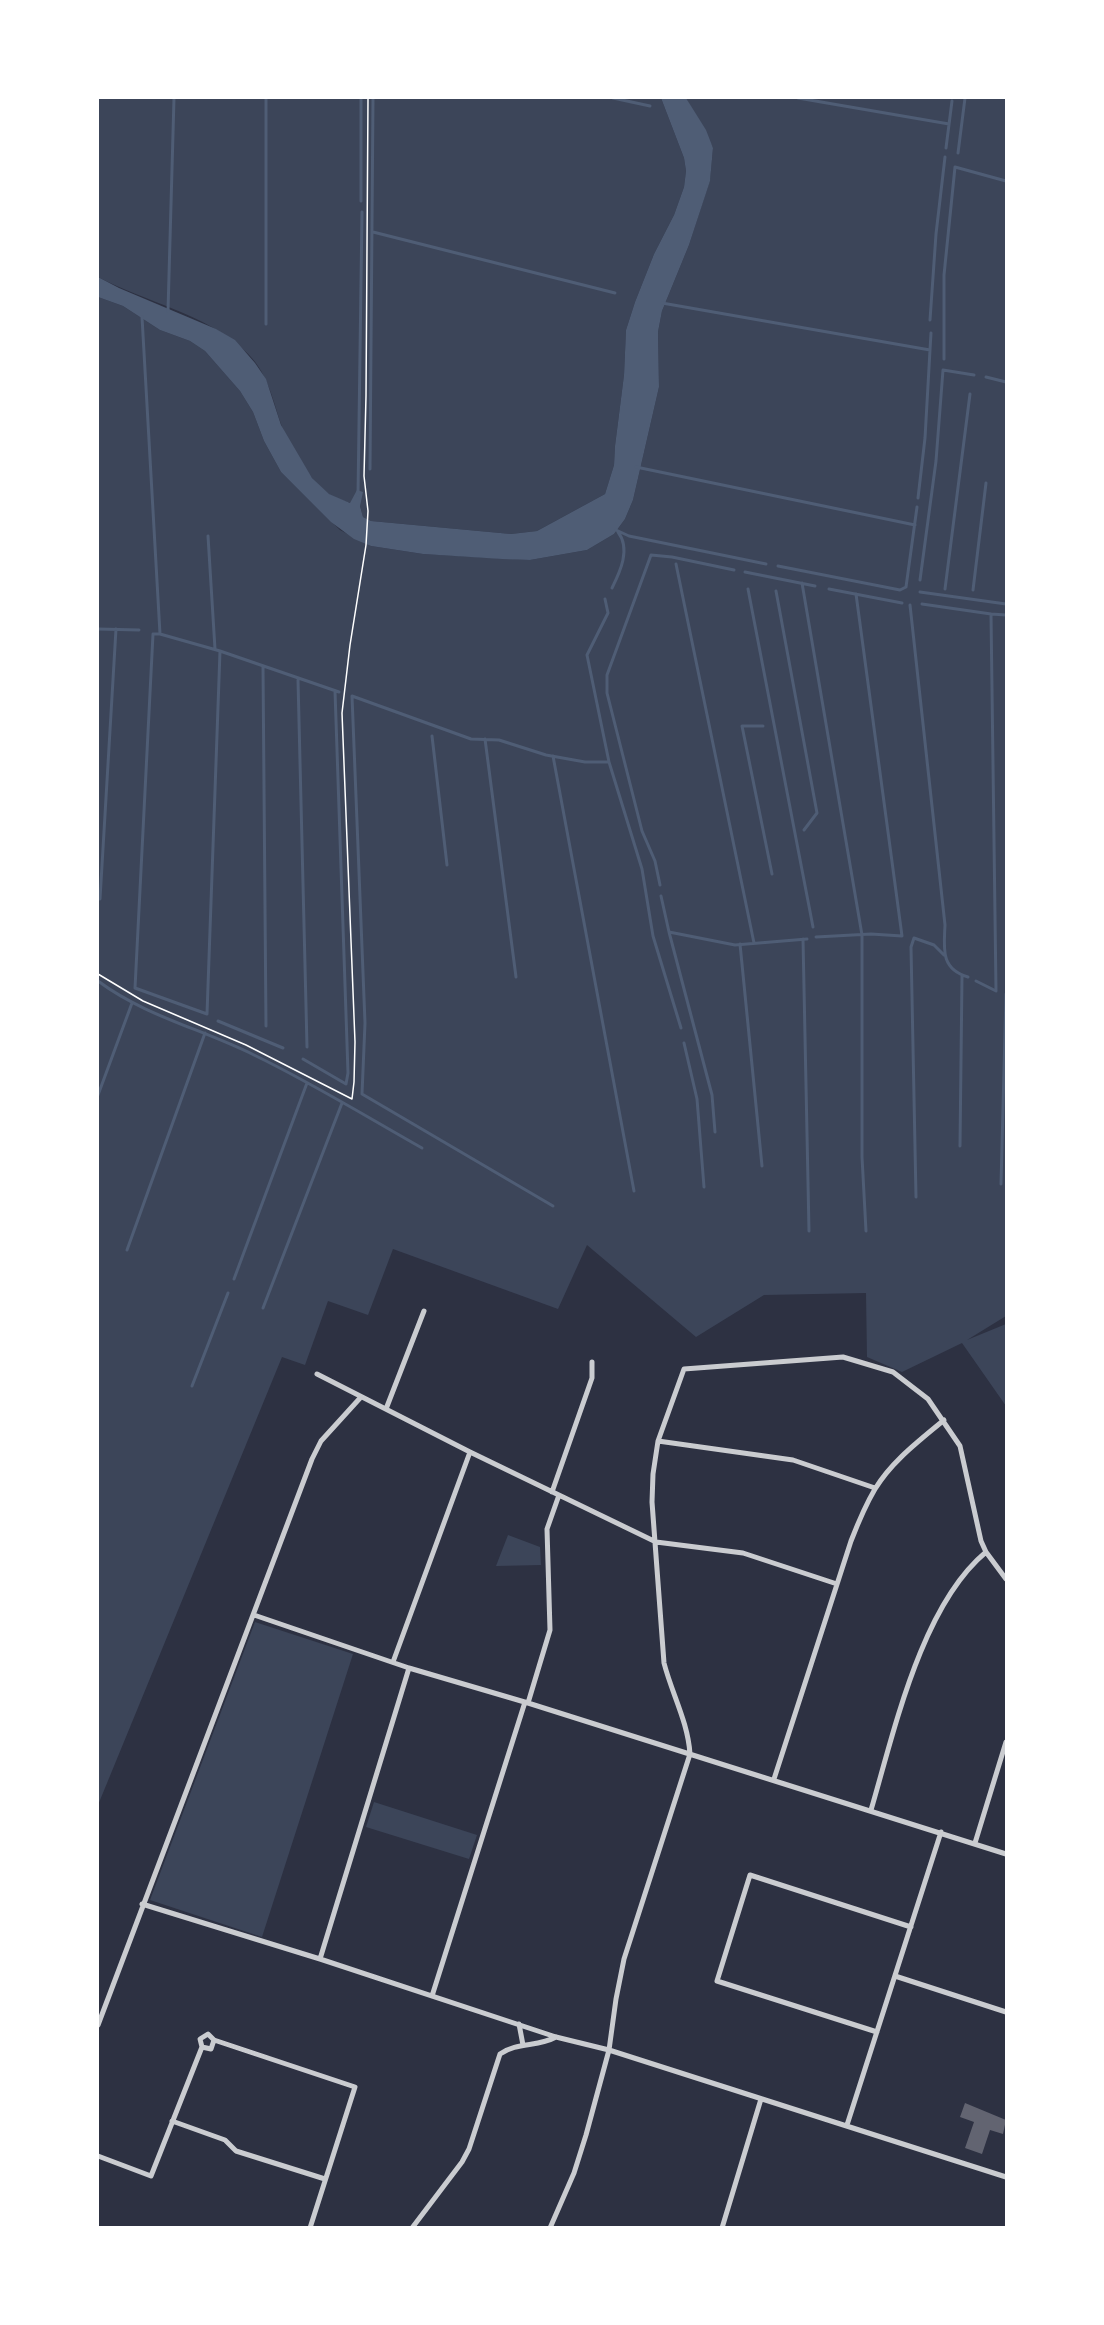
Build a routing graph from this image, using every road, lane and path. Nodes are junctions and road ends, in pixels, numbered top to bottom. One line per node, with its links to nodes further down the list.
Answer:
1 (368, 98): 2 (path)
2 (98, 974)
3 (424, 1311): 7 (street)
4 (592, 1362): 12 (street)
5 (317, 1374): 6 (street)
6 (361, 1397): 7 (street); 18 (street)
7 (386, 1409): 10 (street)
8 (944, 1420): 9 (street); 11 (street); 15 (street)
9 (658, 1441): 11 (street); 14 (street)
10 (470, 1452): 12 (street); 19 (street)
11 (875, 1488): 17 (street)
12 (552, 1492): 13 (street)
13 (559, 1495): 14 (street); 21 (street)
14 (656, 1542): 17 (street); 23 (street)
15 (986, 1552): 16 (street); 25 (street)
16 (1006, 1579)
17 (837, 1584): 24 (street)
18 (254, 1615): 19 (street); 29 (street)
19 (393, 1662): 20 (street)
20 (410, 1668): 21 (street); 31 (street)
21 (527, 1702): 23 (street); 33 (street)
22 (1006, 1742): 27 (street)
23 (690, 1754): 24 (street); 42 (street)
24 (774, 1779): 25 (street)
25 (871, 1810): 26 (street)
26 (941, 1832): 27 (street); 30 (street)
27 (975, 1843): 28 (street)
28 (1006, 1854)
29 (142, 1904): 31 (street); 36 (street)
30 (910, 1927): 32 (street); 37 (street)
31 (320, 1959): 33 (street)
32 (895, 1976): 34 (street); 37 (street)
33 (432, 1996): 35 (street)
34 (1006, 2012)
35 (519, 2024): 38 (street); 40 (street)
36 (98, 2025)
37 (877, 2032): 45 (street)
38 (556, 2037): 40 (street); 42 (street)
39 (214, 2040): 41 (street); 41 (street); 48 (street)
40 (523, 2045): 50 (street)
41 (202, 2048): 44 (street)
42 (609, 2050): 43 (street); 51 (street)
43 (761, 2099): 45 (street); 52 (street)
44 (172, 2121): 46 (street); 48 (street)
45 (847, 2125): 47 (street)
46 (98, 2156)
47 (1006, 2177)
48 (325, 2179): 49 (street)
49 (310, 2228)
50 (412, 2228)
51 (550, 2228)
52 (722, 2228)

